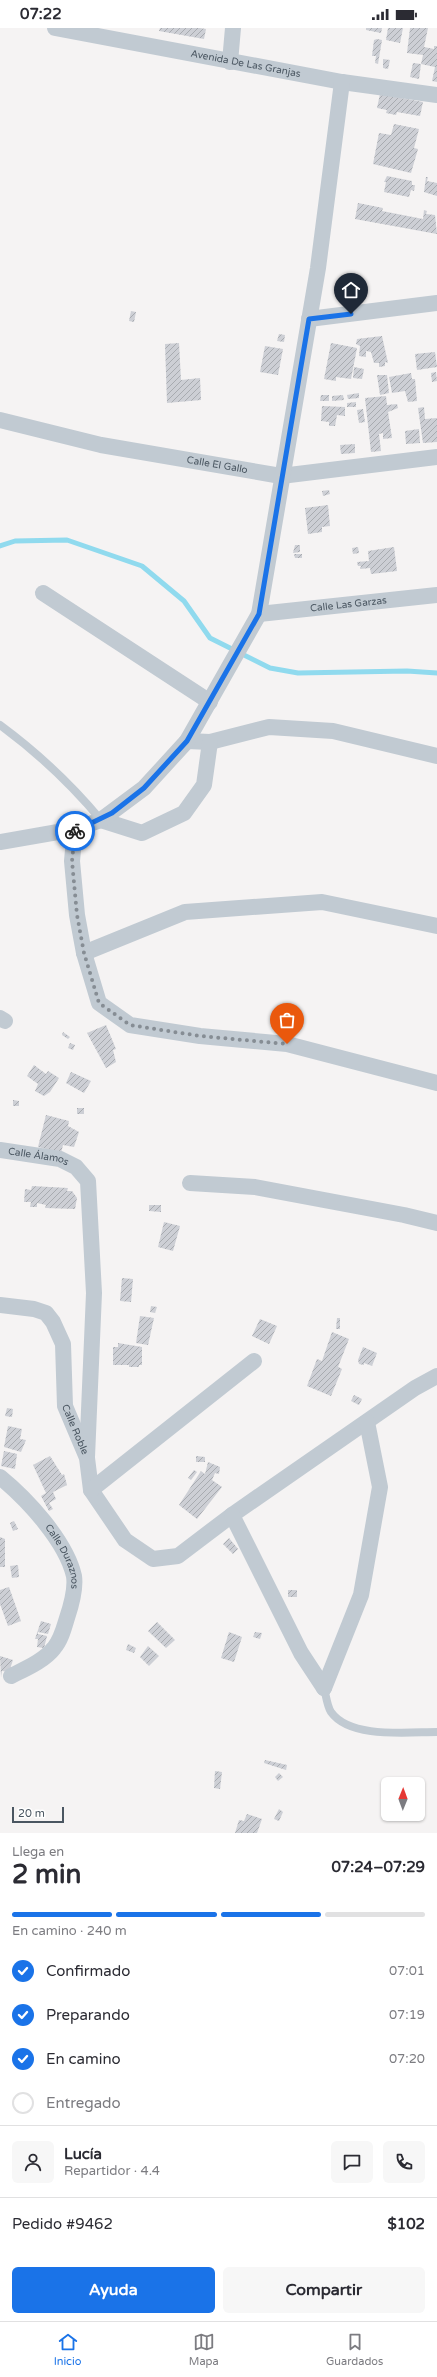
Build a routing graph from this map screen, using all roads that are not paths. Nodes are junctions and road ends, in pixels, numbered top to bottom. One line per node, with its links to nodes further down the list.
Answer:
1 (55, 28): 3 (street, Avenida De Las Granjas)
2 (233, 28): 4 (street)
3 (84, 31): 4 (street, Avenida De Las Granjas)
4 (230, 62): 5 (street, Avenida De Las Granjas)
5 (342, 82): 6 (street, Avenida De Las Granjas); 8 (street)
6 (437, 95)
7 (437, 303): 8 (street)
8 (309, 319): 11 (street)
9 (0, 420): 11 (street, Calle El Gallo)
10 (437, 457): 11 (street, Calle El Gallo)
11 (281, 476): 14 (street)
12 (43, 593): 15 (street)
13 (437, 595): 14 (street, Calle Las Garzas)
14 (259, 614): 15 (street)
15 (210, 702): 17 (street)
16 (0, 725): 20 (lane)
17 (187, 741): 18 (street); 20 (street)
18 (210, 742): 19 (street); 20 (street)
19 (437, 756)
20 (101, 820): 21 (street)
21 (75, 829): 22 (street); 24 (street)
22 (0, 842)
23 (437, 926): 24 (street)
24 (84, 953): 25 (street)
25 (437, 1083)
26 (0, 1150): 33 (street, Calle Álamos)
27 (190, 1183): 28 (street)
28 (437, 1223)
29 (0, 1305): 33 (street, Calle Roble)
30 (254, 1361): 35 (street)
31 (437, 1376): 32 (street)
32 (367, 1422): 36 (street); 38 (street)
33 (87, 1458): 35 (street, Calle Roble)
34 (0, 1477): 37 (street, Calle Duraznos)
35 (91, 1490): 36 (street, Calle Roble)
36 (232, 1515): 38 (street)
37 (11, 1676)
38 (324, 1688): 39 (lane)
39 (437, 1732)

